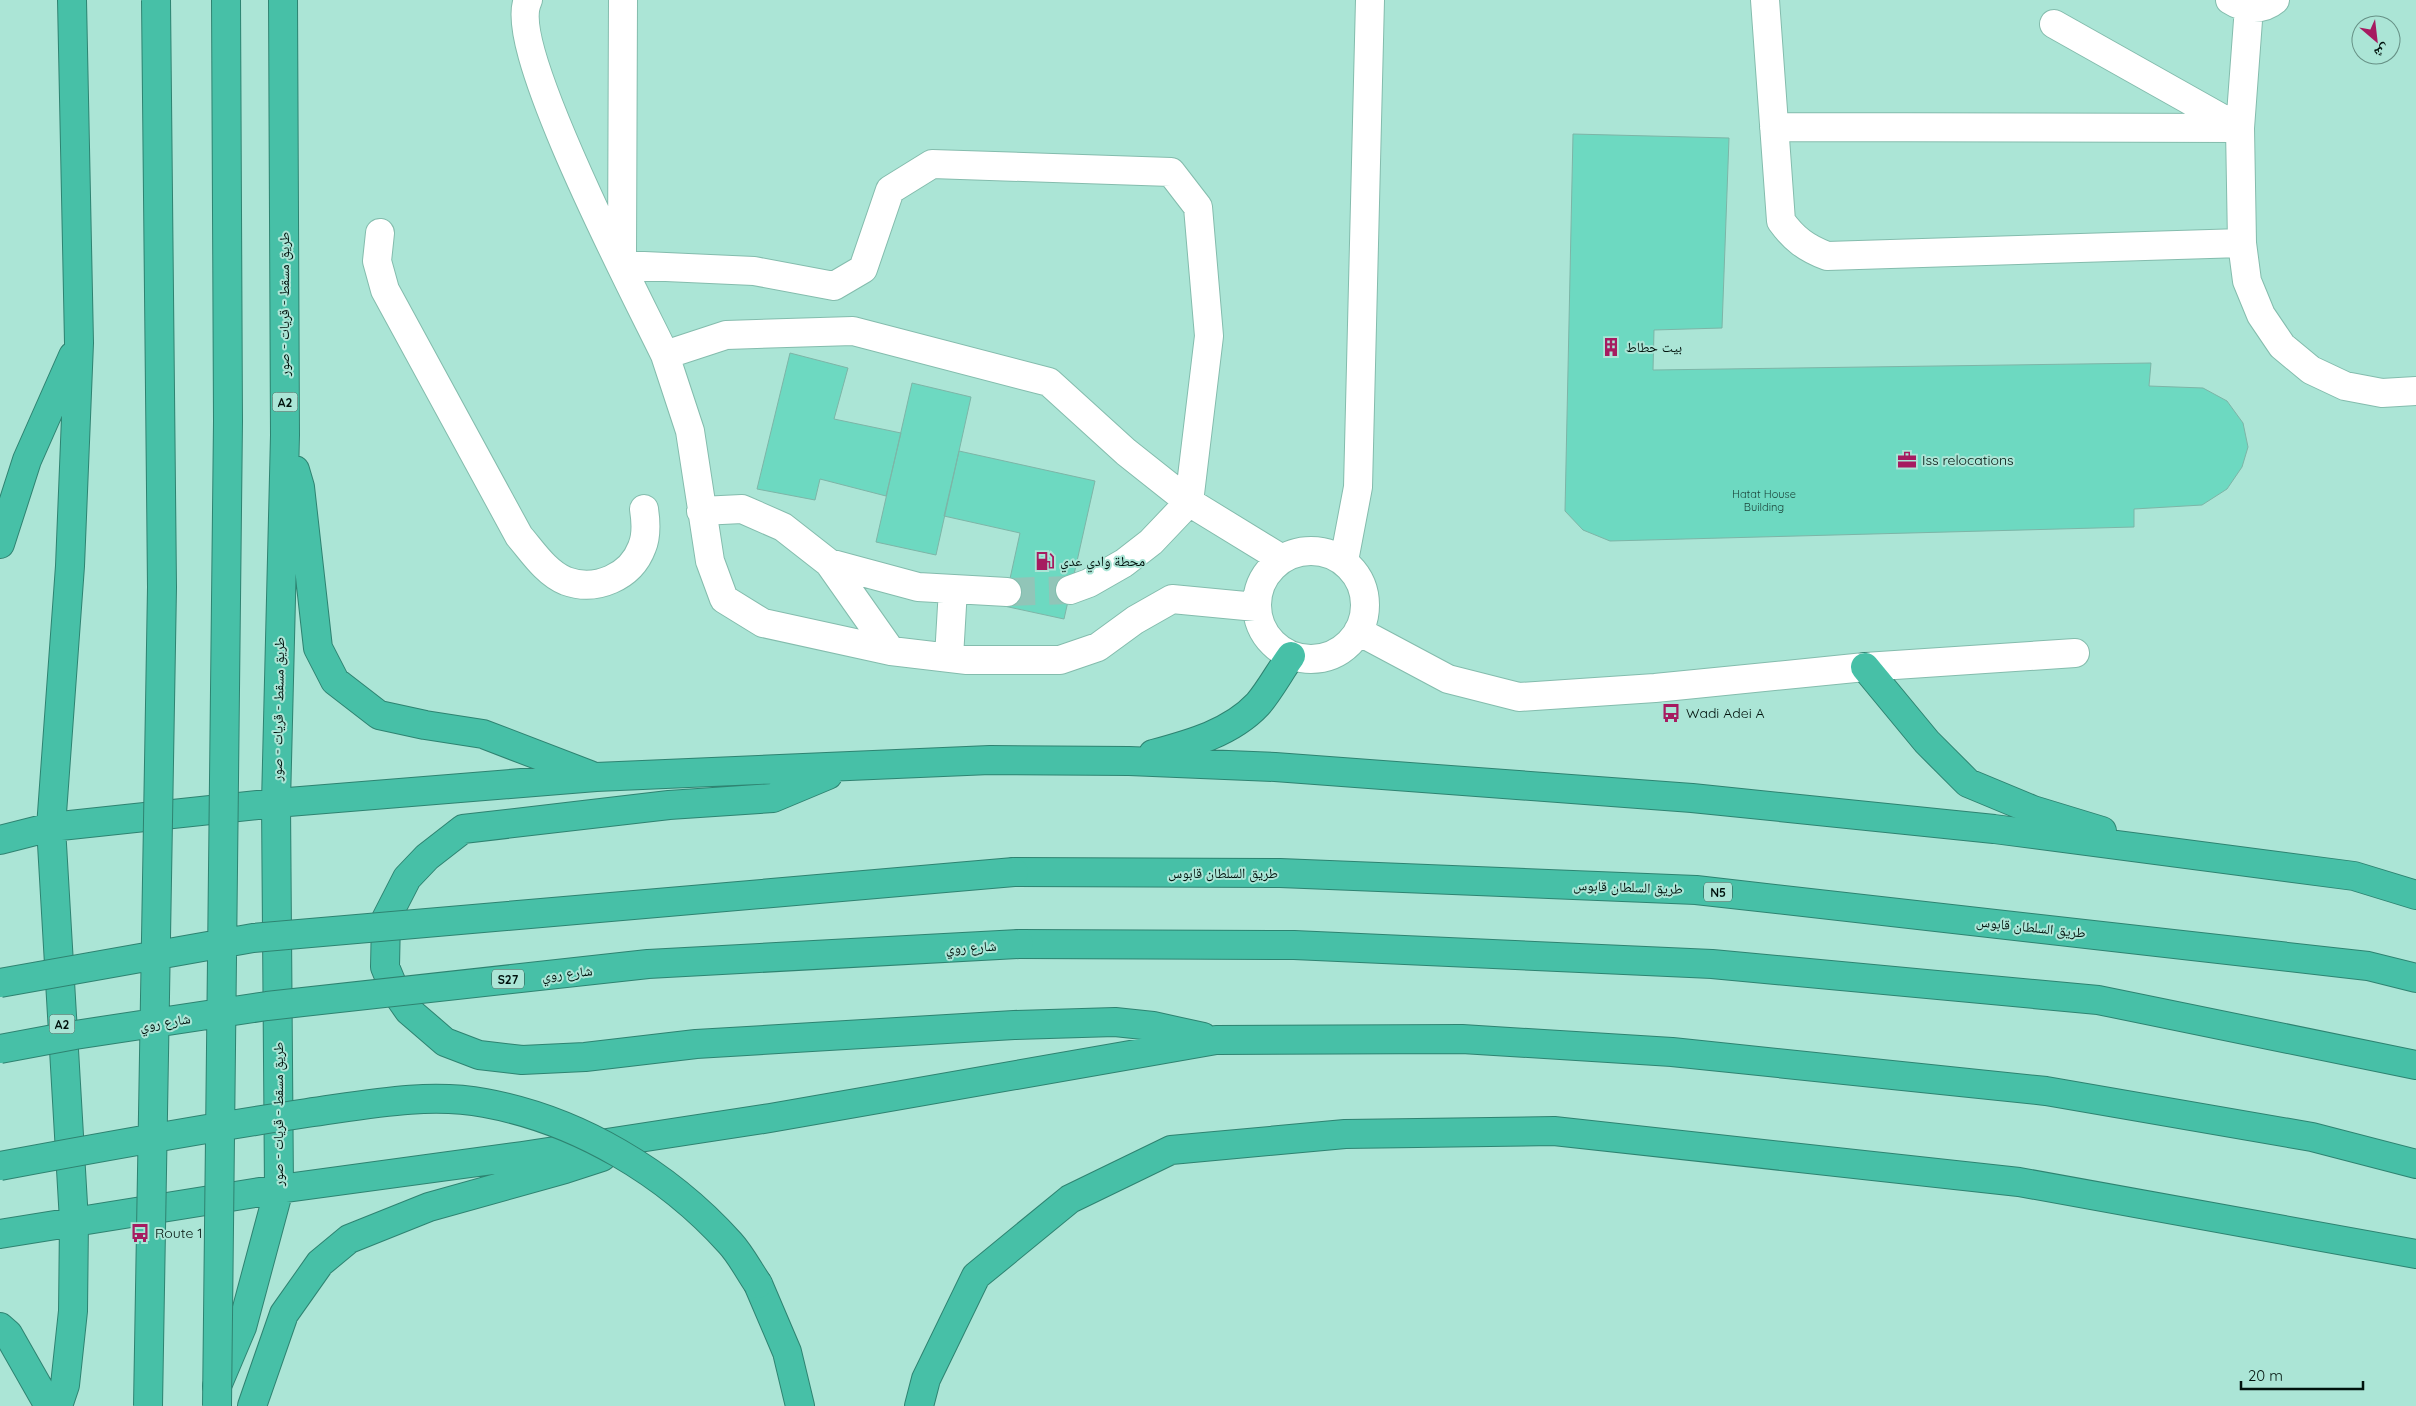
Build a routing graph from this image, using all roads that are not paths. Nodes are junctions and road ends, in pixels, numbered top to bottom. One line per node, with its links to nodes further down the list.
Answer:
1 (72, 0): 17 (highway, A2)
2 (156, 0): 61 (highway, bridge)
3 (226, 0): 63 (highway, bridge)
4 (284, 0): 20 (highway, طريق مسقط - قريات - صور / A2)
5 (528, 0): 16 (street)
6 (623, 0): 16 (street)
7 (1370, 0): 26 (street)
8 (1765, 0): 12 (street)
9 (2275, 0): 10 (street)
10 (2239, 4): 13 (street)
11 (2054, 24): 13 (street)
12 (1774, 127): 13 (street); 15 (street)
13 (2240, 128): 15 (street)
14 (380, 233): 22 (street)
15 (2242, 243): 19 (street)
16 (622, 264): 18 (street); 21 (street)
17 (79, 343): 24 (highway); 42 (highway, A2)
18 (665, 355): 21 (street); 23 (street)
19 (2416, 391)
20 (285, 435): 40 (highway); 41 (highway, طريق مسقط - قريات - صور / A2)
21 (1189, 502): 25 (street); 29 (street)
22 (644, 509)
23 (701, 511): 27 (street); 33 (street)
24 (0, 544)
25 (1282, 559): 26 (street); 31 (street)
26 (1344, 561): 32 (street)
27 (829, 563): 28 (street); 33 (street)
28 (953, 589): 30 (street); 36 (street)
29 (1070, 590)
30 (1007, 592)
31 (1256, 607): 35 (street); 36 (street)
32 (1358, 631): 35 (street); 37 (street)
33 (891, 651): 36 (street)
34 (2075, 653): 37 (street)
35 (1291, 656): 38 (highway)
36 (949, 657)
37 (1866, 667): 44 (highway)
38 (1129, 760): 39 (highway); 44 (highway)
39 (846, 768): 40 (highway); 48 (highway)
40 (596, 777): 41 (highway)
41 (276, 803): 42 (highway); 54 (highway, طريق مسقط - قريات - صور / A2)
42 (51, 827): 43 (highway); 55 (highway, A2)
43 (0, 840)
44 (2163, 851): 45 (highway)
45 (2416, 895)
46 (2416, 978): 47 (highway, طريق السلطان قابوس / N5, bridge)
47 (0, 983)
48 (1216, 1040): 51 (highway); 52 (highway)
49 (0, 1049): 50 (highway, شارع روي / S27, bridge)
50 (2416, 1065)
51 (672, 1133): 54 (highway); 64 (highway)
52 (2416, 1164)
53 (0, 1166): 65 (highway, bridge)
54 (279, 1189): 55 (highway); 62 (highway, طريق مسقط - قريات - صور / A2)
55 (74, 1221): 56 (highway); 60 (highway, A2)
56 (0, 1234)
57 (2416, 1254): 66 (highway)
58 (0, 1327): 59 (highway)
59 (49, 1406)
60 (58, 1406)
61 (148, 1406)
62 (209, 1406)
63 (218, 1406)
64 (252, 1406)
65 (800, 1406)
66 (919, 1406)

